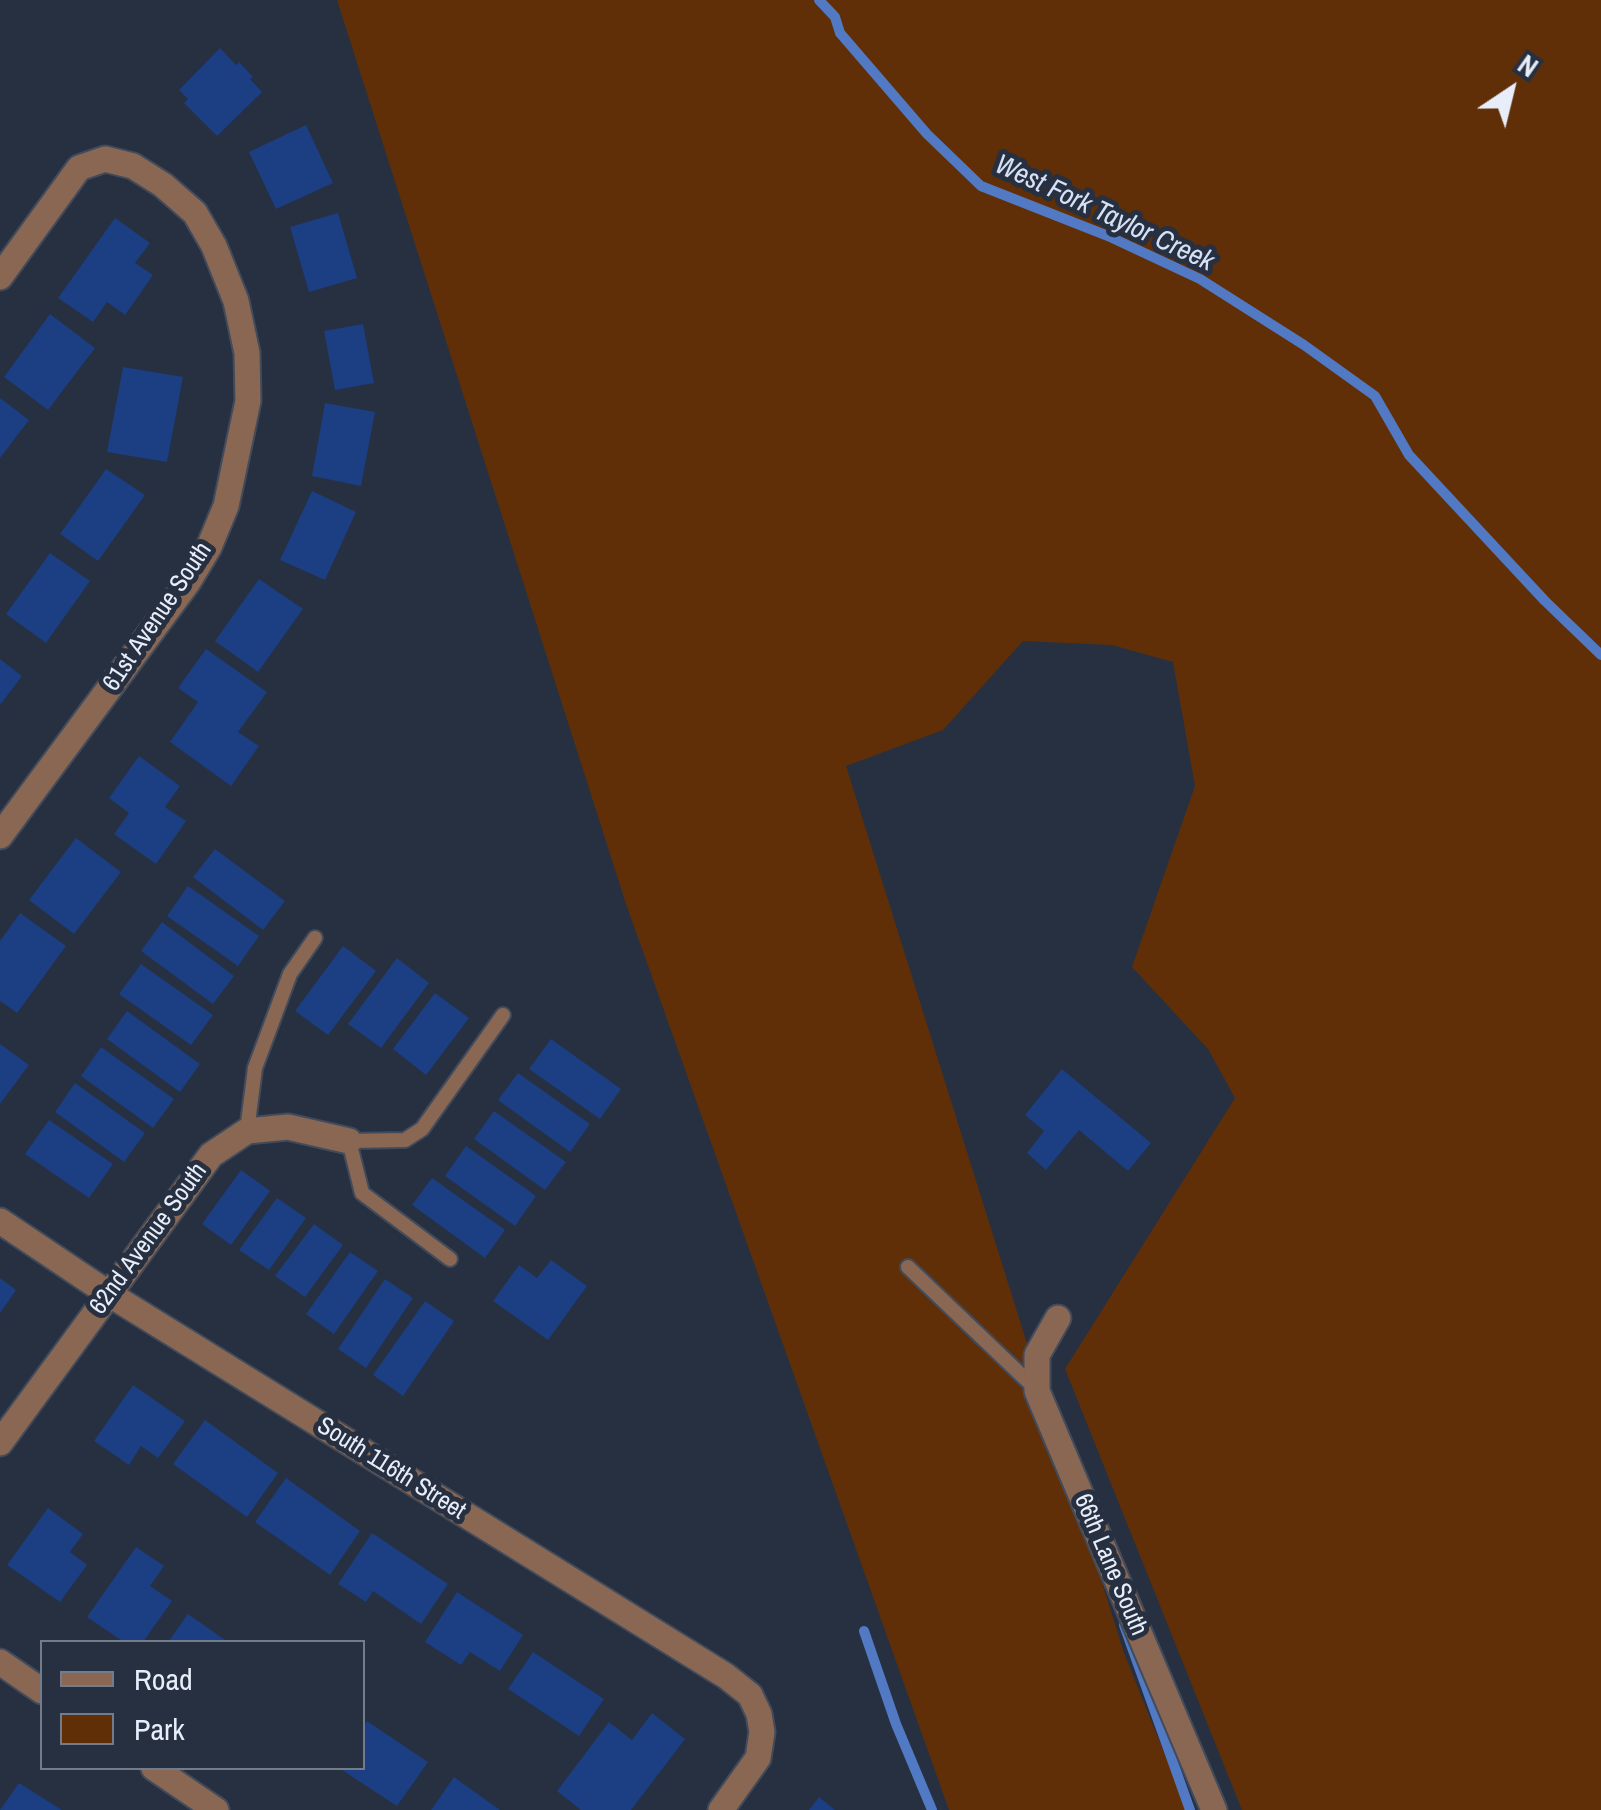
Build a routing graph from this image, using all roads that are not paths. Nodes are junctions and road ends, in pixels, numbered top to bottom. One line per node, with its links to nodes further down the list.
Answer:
1 (0, 277): 2 (street, 61st Avenue South)
2 (0, 836)
3 (315, 938): 5 (lane)
4 (503, 1014): 6 (lane)
5 (247, 1131): 6 (street); 10 (street, 62nd Avenue South)
6 (350, 1141): 8 (lane)
7 (0, 1221): 10 (street, South 116th Street)
8 (450, 1259)
9 (908, 1267): 12 (lane)
10 (109, 1294): 13 (street, 62nd Avenue South); 18 (street, South 116th Street)
11 (1058, 1318): 12 (street)
12 (1038, 1391): 19 (street, 66th Lane South)
13 (0, 1443)
14 (0, 1662): 15 (street)
15 (40, 1690)
16 (157, 1770): 17 (street)
17 (216, 1810)
18 (721, 1810)
19 (1214, 1810)

